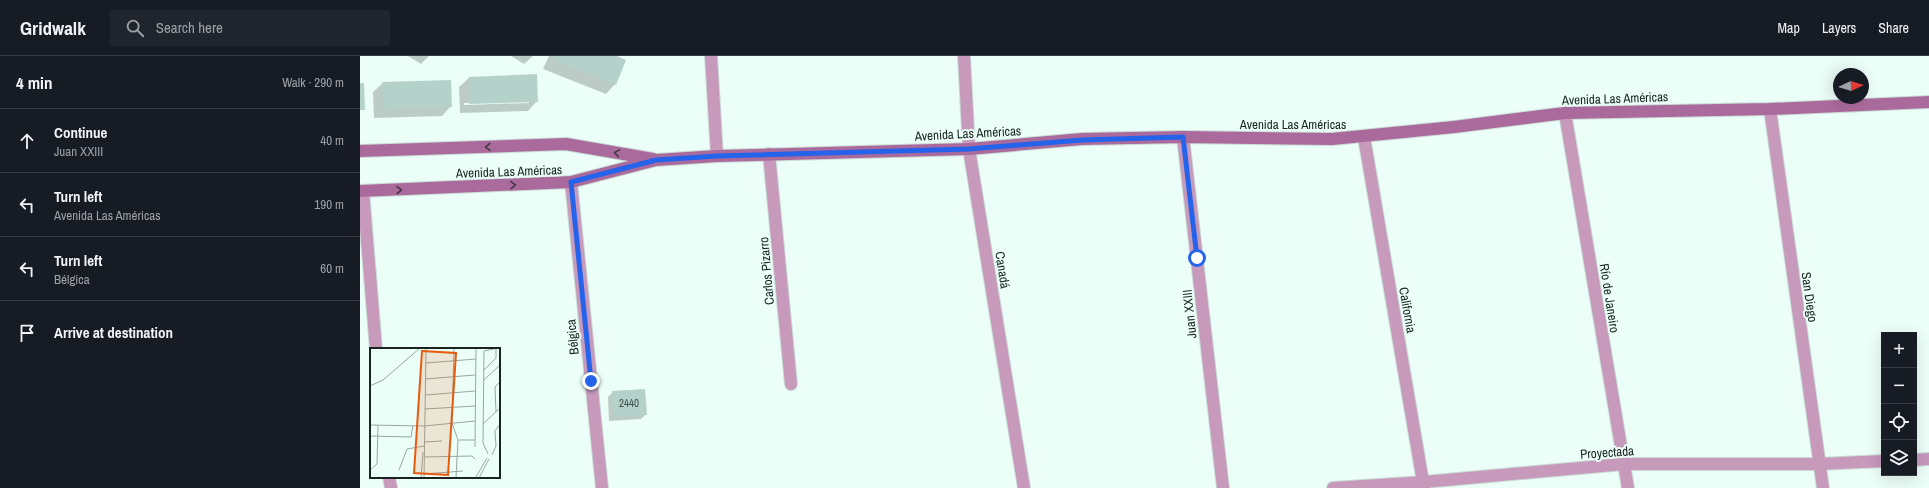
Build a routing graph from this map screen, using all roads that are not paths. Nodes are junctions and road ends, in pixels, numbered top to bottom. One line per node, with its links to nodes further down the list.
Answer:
1 (711, 56): 11 (street)
2 (964, 56): 8 (street, Canadá)
3 (1929, 102): 4 (street, Avenida Las Américas)
4 (1770, 109): 5 (street, Avenida Las Américas); 21 (street, San Diego)
5 (1565, 113): 7 (street, Avenida Las Américas); 20 (street, Río de Janeiro)
6 (1183, 137): 7 (street, Avenida Las Américas); 8 (street, Avenida Las Américas); 27 (street, Juan XXIII)
7 (1364, 137): 23 (street, California)
8 (969, 149): 10 (street, Avenida Las Américas); 26 (street, Canadá)
9 (360, 151): 12 (street, Avenida Las Américas, one-way to 9)
10 (769, 154): 11 (street, Avenida Las Américas); 16 (street, Carlos Pizarro)
11 (717, 156): 12 (street, Avenida Las Américas)
12 (656, 160): 13 (street, Avenida Las Américas)
13 (571, 182): 14 (street, Avenida Las Américas, one-way to 13); 25 (street, Bélgica)
14 (362, 191): 15 (street)
15 (376, 348)
16 (791, 384)
17 (1917, 460): 18 (street)
18 (1929, 460)
19 (1881, 462): 21 (street, Proyectada)
20 (1624, 464): 21 (street, Proyectada); 23 (street, Proyectada); 29 (street, Río de Janeiro)
21 (1819, 464): 30 (street, San Diego)
22 (389, 478): 24 (street)
23 (1424, 485): 28 (street, Proyectada)
24 (391, 488)
25 (602, 488)
26 (1024, 488)
27 (1223, 488)
28 (1333, 488)
29 (1628, 488)
30 (1823, 488)

